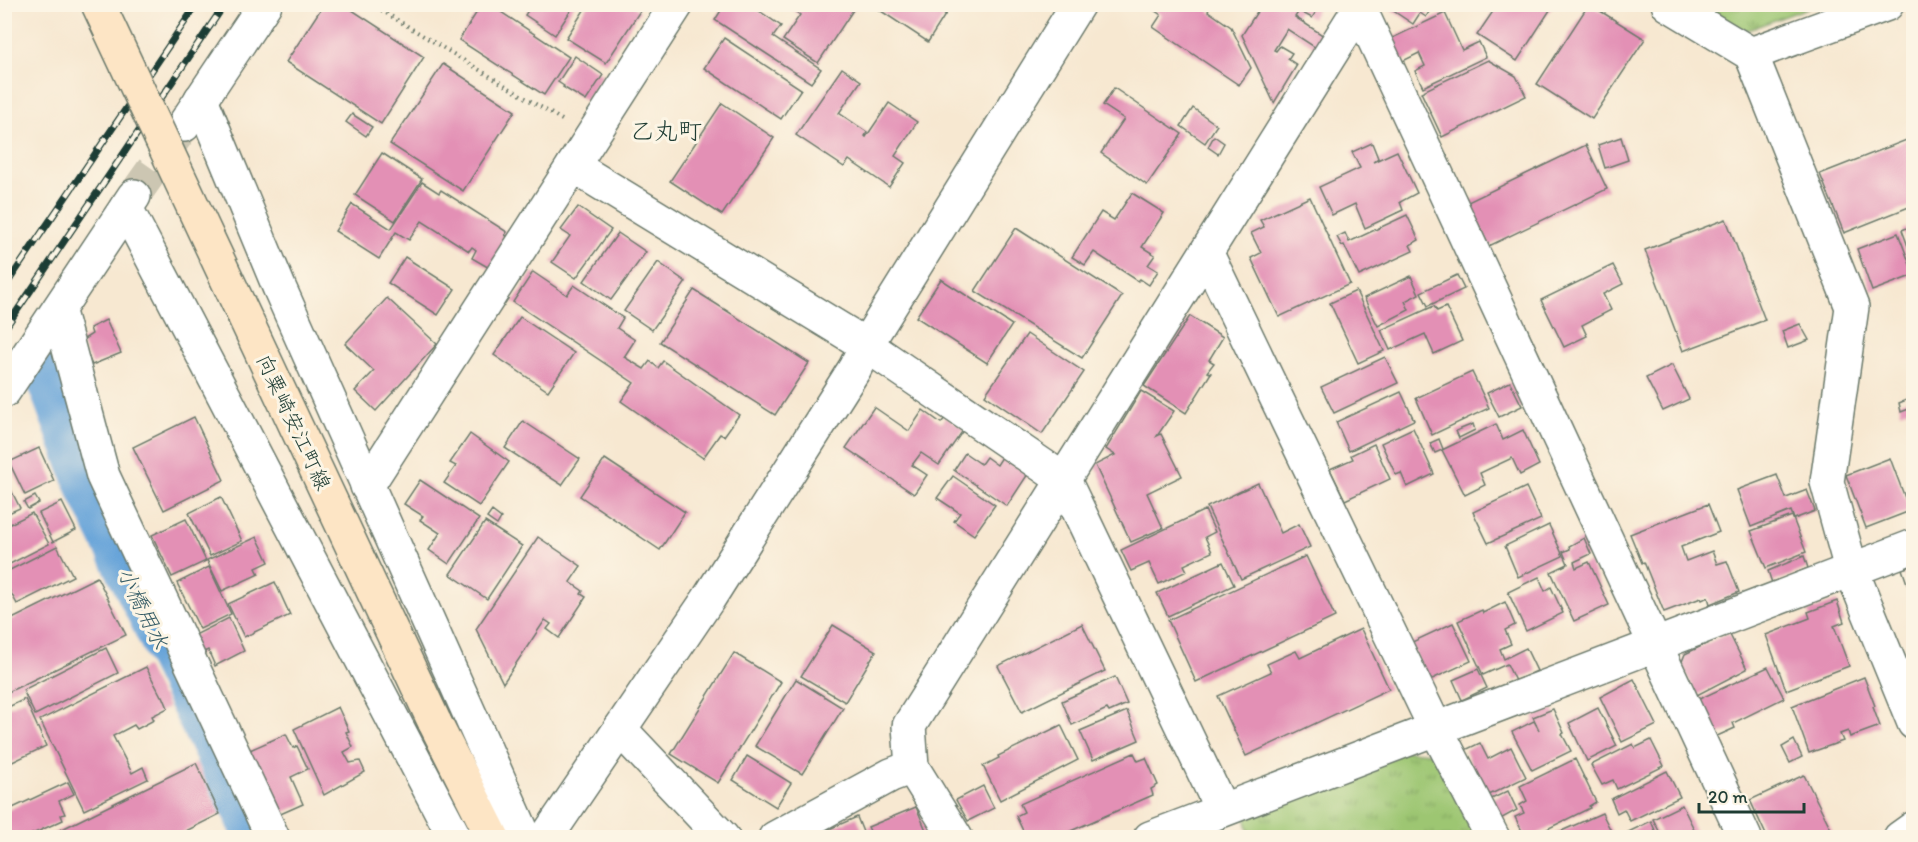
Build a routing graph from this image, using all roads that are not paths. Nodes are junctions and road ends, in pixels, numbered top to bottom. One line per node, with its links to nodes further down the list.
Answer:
1 (98, 4): 27 (main road, 向粟崎安江町線, bridge)
2 (265, 4): 15 (street)
3 (676, 4): 9 (street)
4 (1078, 4): 12 (street)
5 (1668, 4): 8 (street)
6 (1887, 4): 8 (street)
7 (1361, 7): 10 (street); 18 (street)
8 (1751, 54): 17 (street)
9 (573, 166): 12 (street); 15 (street)
10 (1207, 254): 14 (street); 20 (street)
11 (59, 312): 13 (street); 25 (street); 26 (street)
12 (866, 345): 14 (street); 21 (street)
13 (4, 391)
14 (1064, 480): 22 (street); 23 (street)
15 (367, 486): 28 (street)
16 (1914, 546): 17 (street)
17 (1851, 569): 18 (street); 19 (street)
18 (1655, 644): 20 (street); 35 (street)
19 (1914, 723)
20 (1435, 727): 23 (street); 34 (street)
21 (620, 729): 29 (street); 30 (street)
22 (912, 767): 31 (street); 32 (street)
23 (1222, 810): 33 (street)
24 (1914, 828): 36 (street)
25 (273, 837)
26 (455, 837)
27 (493, 837)
28 (525, 837)
29 (546, 837)
30 (723, 837)
31 (775, 837)
32 (957, 837)
33 (1150, 837)
34 (1493, 837)
35 (1745, 837)
36 (1900, 837)

